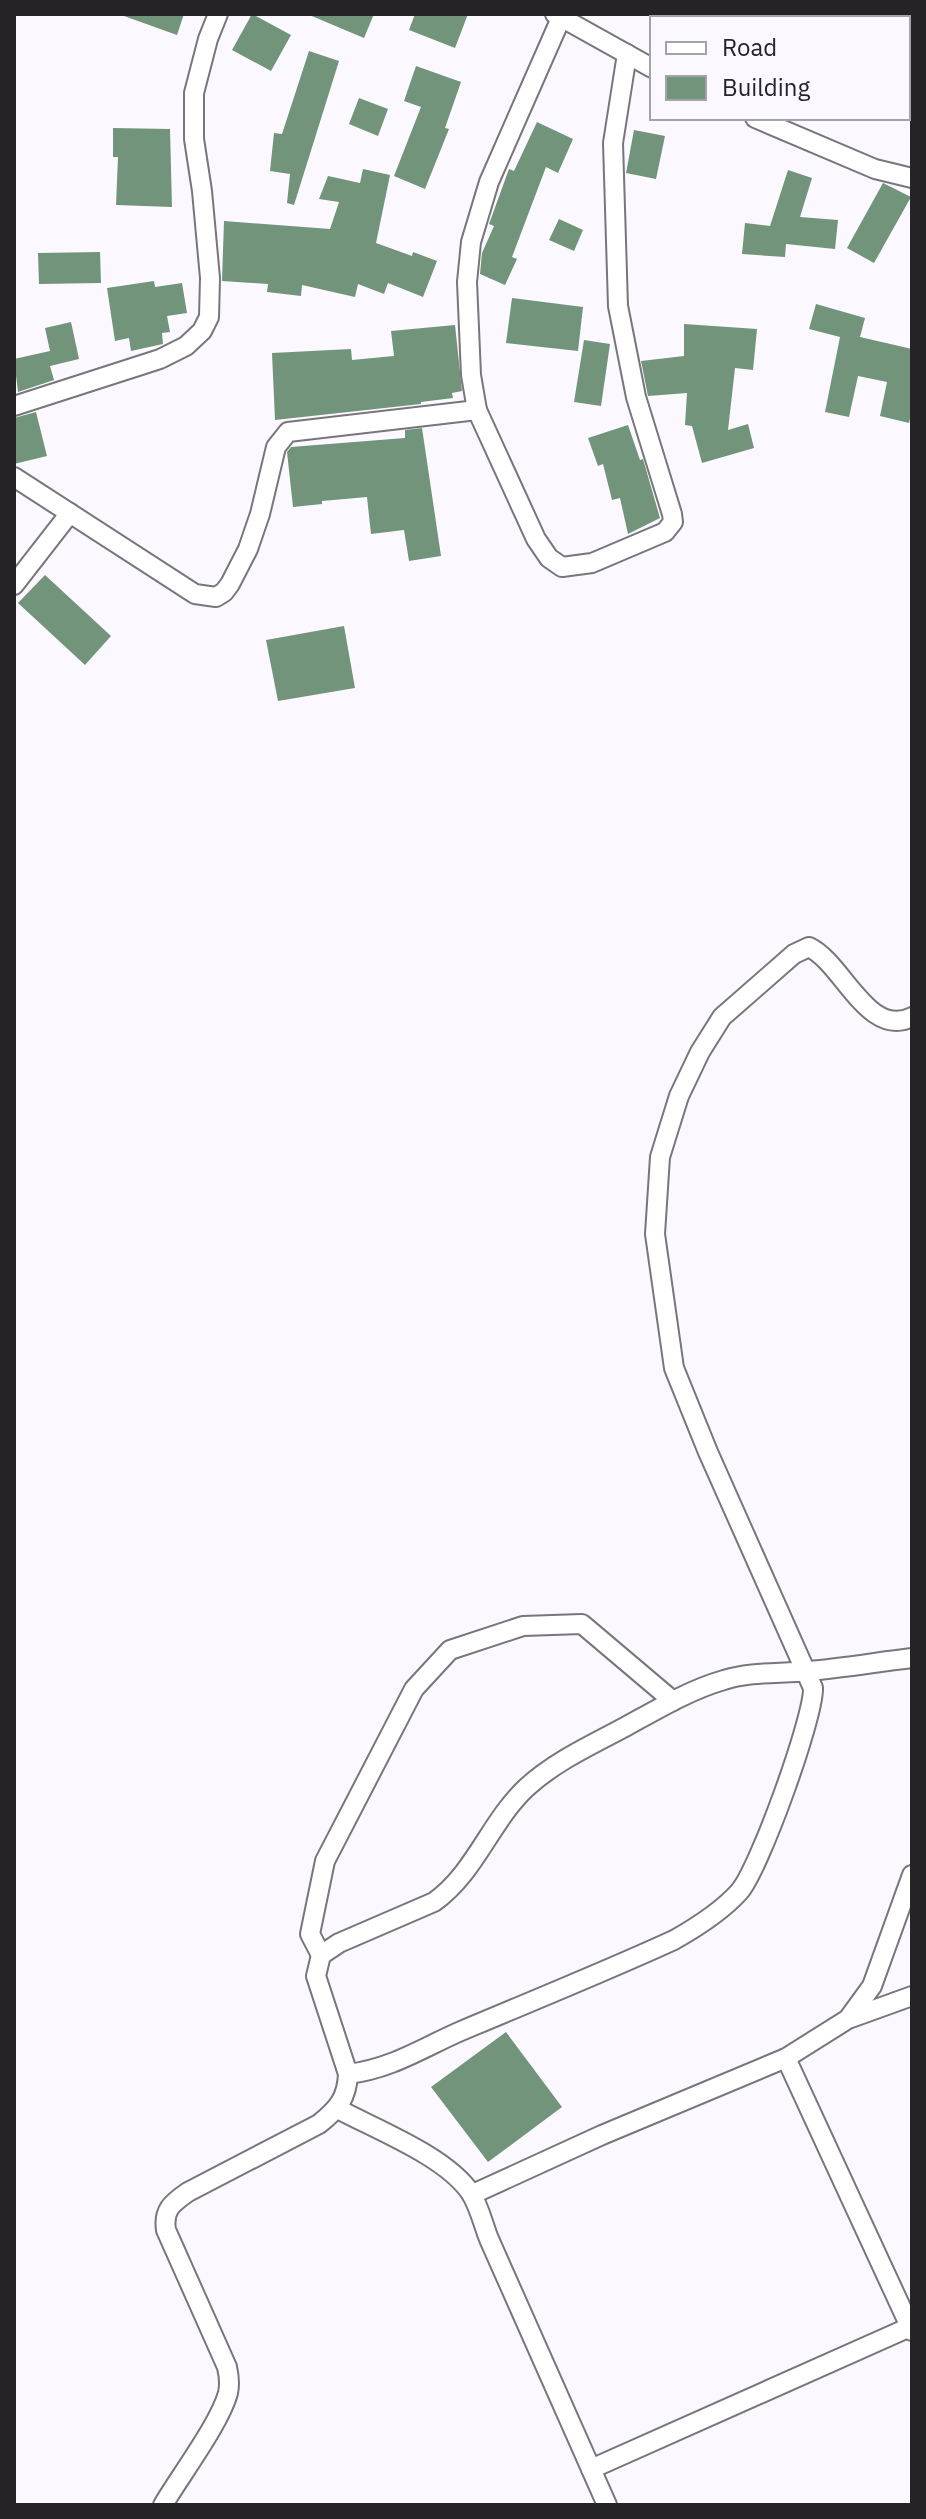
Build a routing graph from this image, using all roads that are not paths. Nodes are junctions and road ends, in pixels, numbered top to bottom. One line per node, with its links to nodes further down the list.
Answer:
1 (218, 14): 7 (street)
2 (558, 16): 3 (street); 8 (street)
3 (627, 54): 4 (street); 8 (street)
4 (650, 67)
5 (760, 120): 6 (street)
6 (912, 178)
7 (14, 406)
8 (477, 410): 10 (street)
9 (14, 477): 10 (street)
10 (70, 513): 11 (street)
11 (14, 585)
12 (912, 1017): 14 (street)
13 (912, 1658): 14 (street)
14 (807, 1672): 15 (street); 21 (street)
15 (673, 1701): 17 (street); 17 (street)
16 (911, 1882): 19 (street)
17 (321, 1955): 21 (street)
18 (912, 1996): 19 (street)
19 (848, 2019): 20 (street)
20 (786, 2058): 23 (street); 24 (street)
21 (348, 2074): 22 (street)
22 (338, 2109): 23 (street); 26 (street)
23 (473, 2194): 25 (street)
24 (911, 2329): 25 (street)
25 (591, 2469): 27 (street)
26 (163, 2505)
27 (607, 2505)

